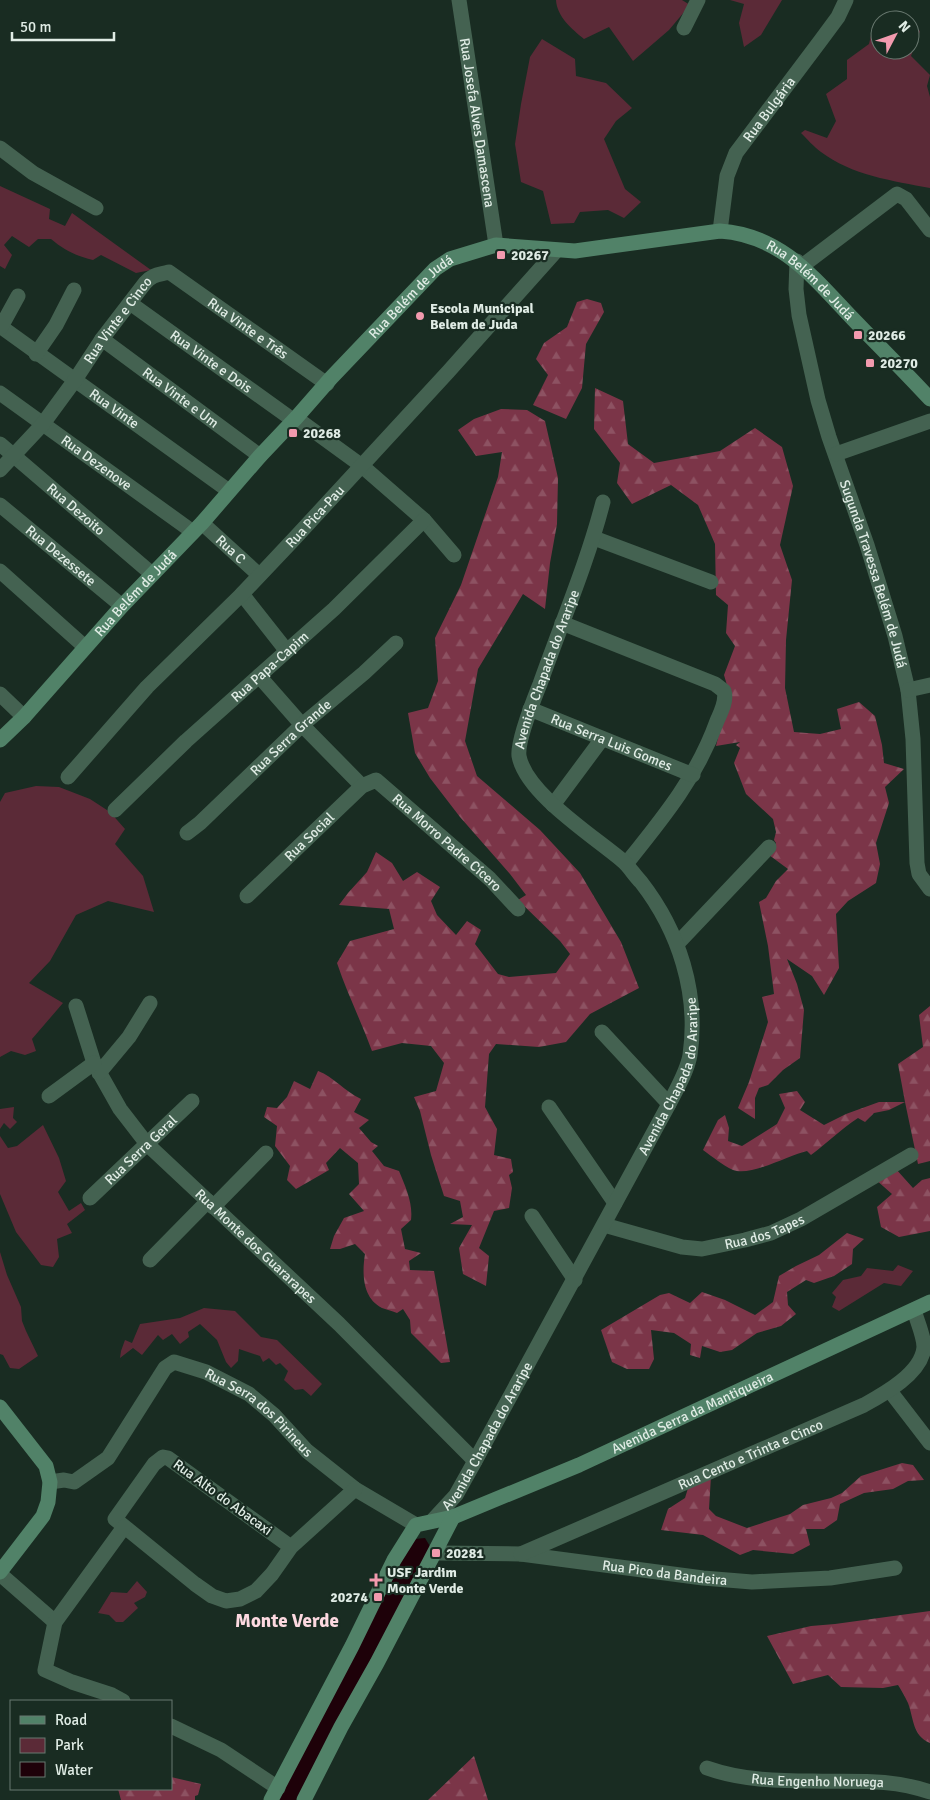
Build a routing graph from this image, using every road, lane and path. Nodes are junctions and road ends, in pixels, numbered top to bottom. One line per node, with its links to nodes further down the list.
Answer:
1 (459, 0): 9 (street, Rua Josefa Alves Damascena)
2 (698, 0): 4 (street)
3 (846, 0): 8 (street, Rua Bulgária)
4 (684, 28)
5 (0, 148): 6 (street)
6 (96, 208)
7 (930, 230): 11 (street)
8 (720, 231): 10 (street, Rua Belém de Judá); 11 (street, Rua Belém de Judá)
9 (496, 245): 10 (street, Rua Belém de Judá); 20 (street, Rua Belém de Judá)
10 (556, 251): 30 (street, Rua Pica-Pau)
11 (800, 263): 22 (street, Rua Belém de Judá); 27 (street, Sugunda Travessa Belém de Judá)
12 (169, 272): 15 (street, Rua Vinte e Cinco); 20 (street, Rua Vinte e Três)
13 (74, 290): 18 (street)
14 (18, 296): 16 (street)
15 (130, 303): 17 (street, Rua Vinte e Cinco); 23 (street, Rua Vinte e Dois)
16 (0, 327): 18 (street, Rua Vinte)
17 (102, 339): 19 (street, Rua Vinte e Cinco); 29 (street, Rua Vinte e Um)
18 (36, 354): 19 (street, Rua Vinte)
19 (75, 380): 25 (street, Rua Vinte e Cinco); 32 (street, Rua Vinte)
20 (327, 384): 23 (street, Rua Belém de Judá)
21 (0, 393): 25 (street, Rua Dezenove)
22 (930, 399)
23 (295, 419): 29 (street, Rua Belém de Judá); 30 (street)
24 (930, 421): 27 (street)
25 (42, 425): 28 (street, Rua Vinte e Cinco); 36 (street, Rua Dezenove)
26 (0, 444): 28 (street, Rua Dezoito)
27 (836, 454): 51 (street, Sugunda Travessa Belém de Judá)
28 (14, 456): 31 (street, Rua Vinte e Cinco); 40 (street, Rua Dezoito)
29 (260, 456): 32 (street, Rua Belém de Judá)
30 (362, 466): 35 (street); 41 (street, Rua Pica-Pau)
31 (0, 470)
32 (229, 491): 36 (street, Rua Belém de Judá)
33 (603, 502): 37 (street, Avenida Chapada do Araripe)
34 (0, 505): 44 (street, Rua Dezessete)
35 (424, 520): 38 (street); 48 (street, Rua Papa-Capim)
36 (198, 528): 40 (street, Rua Belém de Judá); 41 (street, Rua C)
37 (594, 538): 42 (street); 45 (street, Avenida Chapada do Araripe)
38 (454, 555)
39 (0, 570): 47 (street)
40 (152, 574): 44 (street, Rua Belém de Judá)
41 (259, 576): 43 (street, Rua Pica-Pau)
42 (711, 582)
43 (242, 594): 48 (street); 59 (street, Rua Pica-Pau)
44 (122, 606): 47 (street, Rua Belém de Judá)
45 (562, 623): 53 (street, Avenida Chapada do Araripe); 58 (street)
46 (396, 642): 55 (street, Rua Serra Grande)
47 (85, 647): 54 (street, Rua Belém de Judá)
48 (286, 650): 49 (street, Rua Papa-Capim)
49 (259, 676): 55 (street, Rua Morro Padre Cícero); 62 (street, Rua Papa-Capim)
50 (930, 685): 51 (street)
51 (908, 690): 66 (street, Sugunda Travessa Belém de Judá)
52 (0, 694): 54 (street)
53 (530, 709): 57 (street, Rua Serra Luis Gomes); 61 (street, Avenida Chapada do Araripe)
54 (24, 716): 56 (street, Rua Belém de Judá)
55 (302, 725): 60 (street, Rua Morro Padre Cícero); 63 (street, Rua Serra Grande)
56 (0, 740)
57 (602, 740): 58 (street, Rua Serra Luis Gomes); 61 (street)
58 (693, 775): 65 (street)
59 (68, 777)
60 (368, 784): 67 (street, Rua Social); 68 (street, Rua Morro Padre Cícero)
61 (553, 805): 65 (street, Avenida Chapada do Araripe)
62 (115, 810)
63 (187, 833)
64 (769, 847): 69 (street)
65 (626, 864): 69 (street, Avenida Chapada do Araripe)
66 (930, 889)
67 (247, 896)
68 (518, 909)
69 (677, 944): 76 (street, Avenida Chapada do Araripe)
70 (150, 1003): 73 (street)
71 (76, 1006): 73 (street, Rua Monte dos Guararapes)
72 (602, 1032): 76 (street)
73 (97, 1068): 74 (street); 78 (street, Rua Monte dos Guararapes)
74 (49, 1096)
75 (192, 1101): 78 (street, Rua Serra Geral)
76 (669, 1104): 82 (street, Avenida Chapada do Araripe)
77 (549, 1107): 82 (street)
78 (147, 1144): 81 (street, Rua Serra Geral); 83 (street, Rua Monte dos Guararapes)
79 (266, 1153): 83 (street)
80 (911, 1155): 85 (street, Rua dos Tapes)
81 (90, 1198)
82 (615, 1203): 85 (street, Avenida Chapada do Araripe)
83 (210, 1204): 86 (street); 93 (street, Rua Monte dos Guararapes)
84 (532, 1216): 87 (street)
85 (604, 1225): 87 (street, Avenida Chapada do Araripe)
86 (150, 1260)
87 (574, 1280): 93 (street, Avenida Chapada do Araripe)
88 (930, 1302): 89 (street, Avenida Serra da Mantiqueira)
89 (914, 1310): 90 (street, Rua Cento e Trinta e Cinco); 96 (street, Avenida Serra da Mantiqueira)
90 (890, 1391): 92 (street); 102 (street, Rua Cento e Trinta e Cinco)
91 (0, 1407): 94 (street)
92 (930, 1443)
93 (475, 1461): 97 (street, Avenida Chapada do Araripe)
94 (50, 1482): 95 (street, Rua Serra dos Pirineus); 104 (street)
95 (355, 1489): 99 (street, Rua Serra dos Pirineus); 100 (street)
96 (453, 1517): 97 (street, Avenida Chapada do Araripe); 101 (street, Avenida Chapada do Araripe)
97 (432, 1521): 99 (street, Avenida Chapada do Araripe)
98 (122, 1525): 100 (street); 100 (street, Rua Alto do Abacaxi); 105 (street)
99 (416, 1525): 110 (street)
100 (291, 1547)
101 (436, 1554): 102 (street, Rua Pico da Bandeira); 111 (street, Avenida Chapada do Araripe)
102 (521, 1554): 103 (street, Rua Pico da Bandeira)
103 (895, 1568)
104 (0, 1573): 105 (street)
105 (55, 1622): 106 (street)
106 (121, 1700)
107 (172, 1726): 110 (street)
108 (706, 1768): 109 (street, Rua Engenho Noruega)
109 (930, 1792)
110 (274, 1794)
111 (304, 1800)

